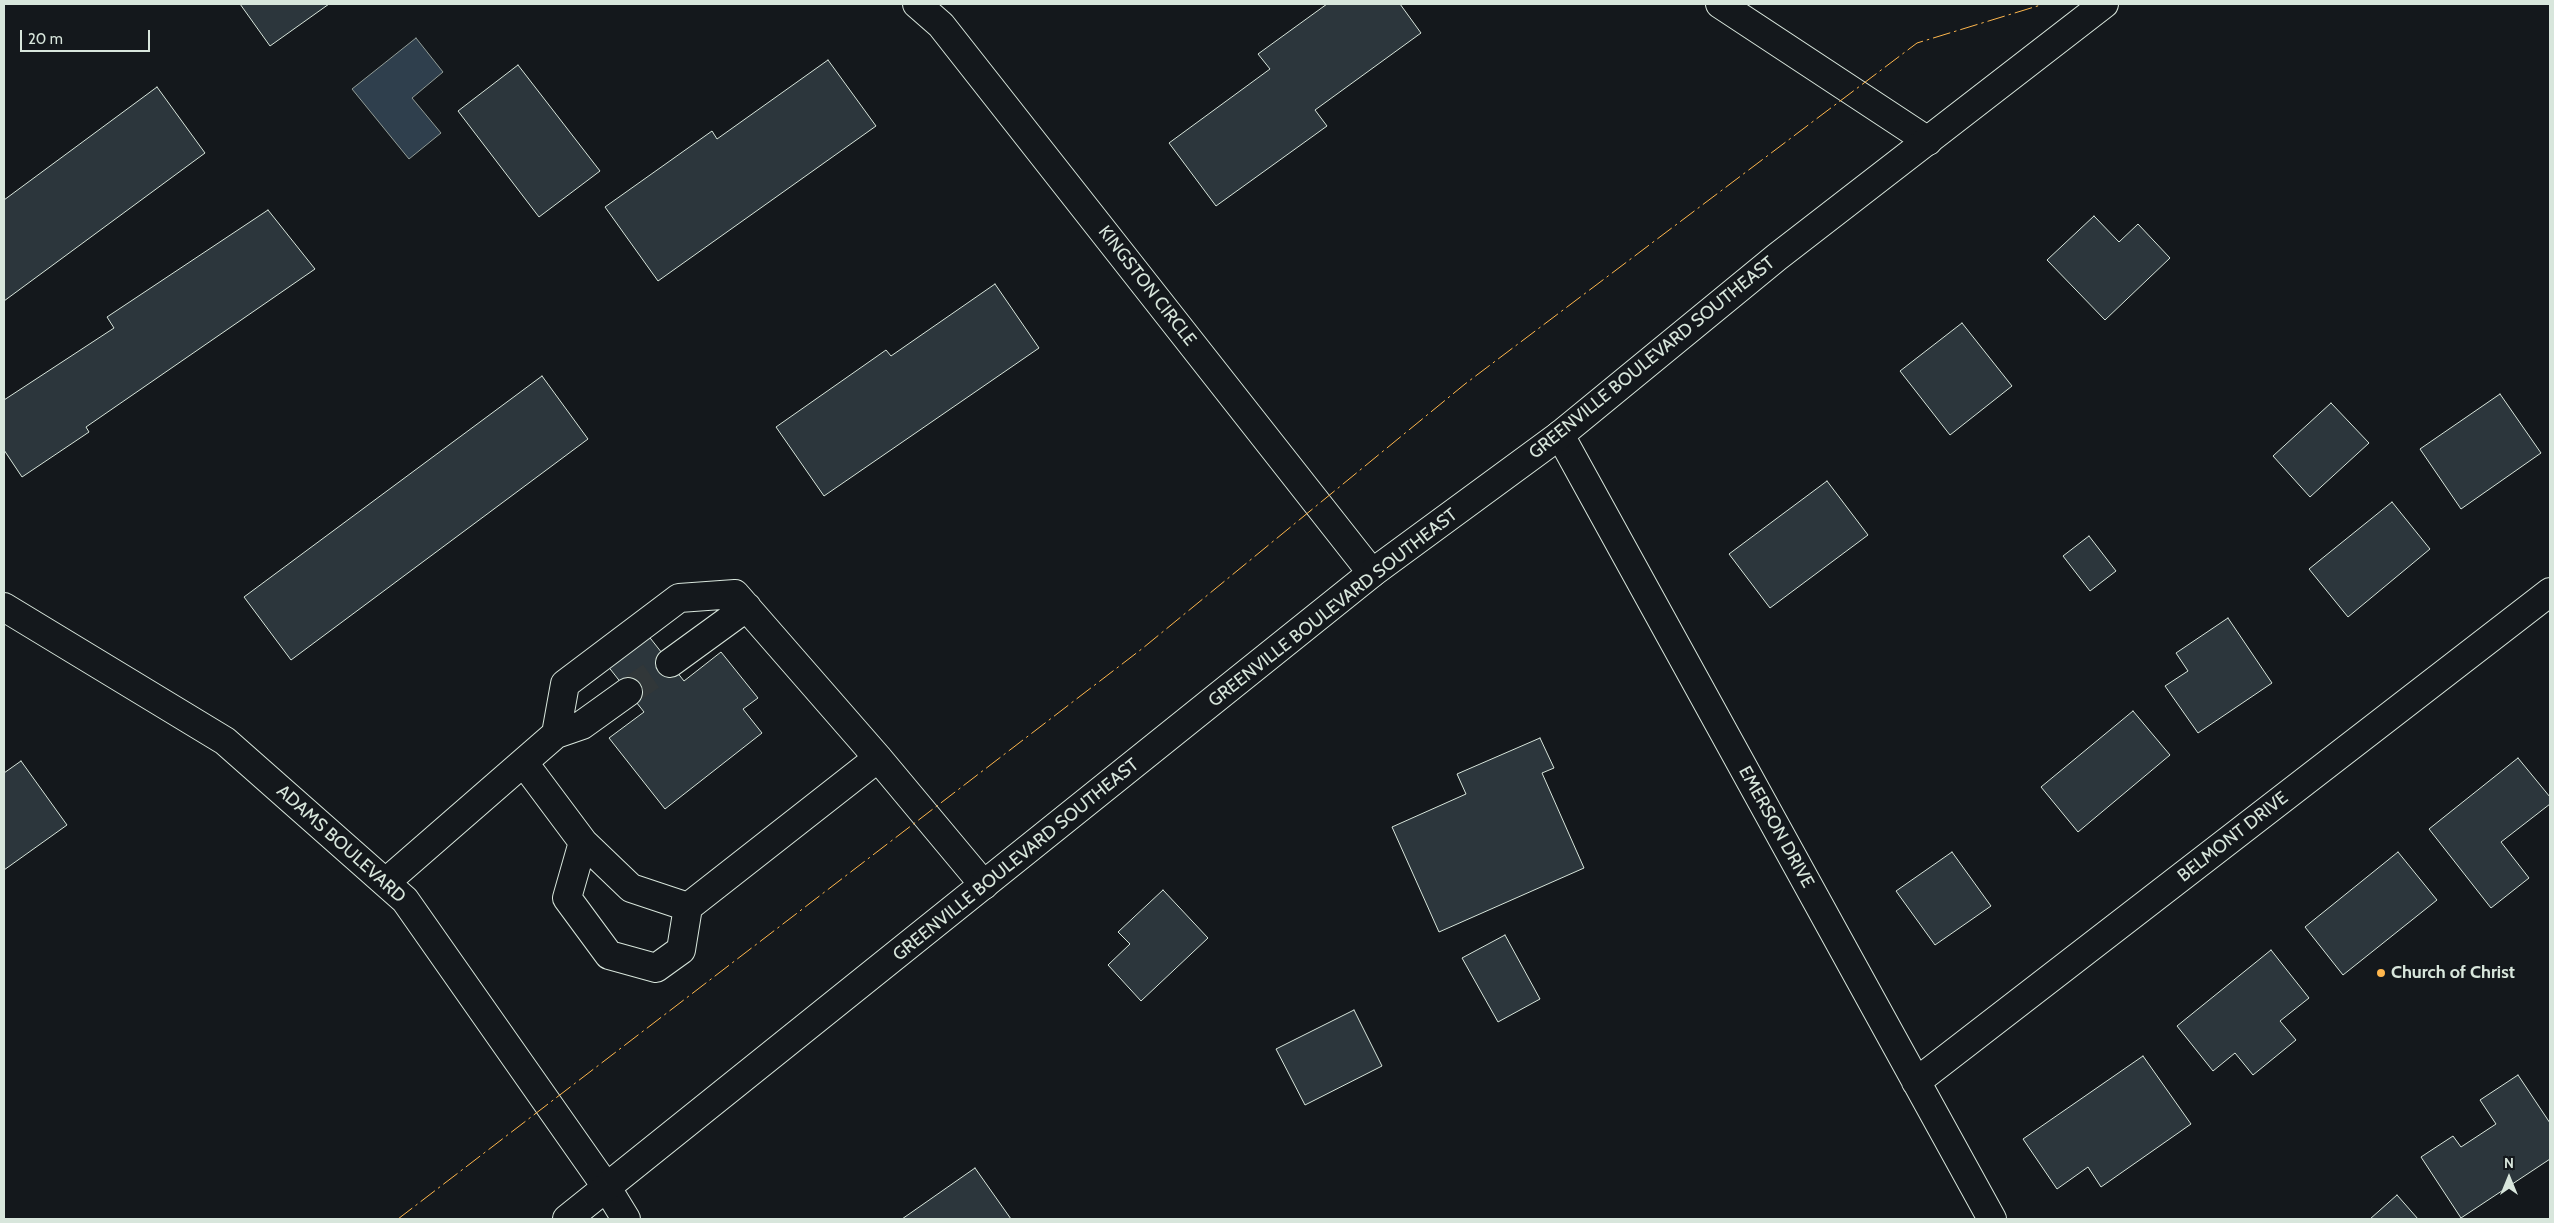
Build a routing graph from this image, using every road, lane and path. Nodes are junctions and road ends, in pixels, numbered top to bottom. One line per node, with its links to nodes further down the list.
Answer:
1 (917, 4): 6 (main road, KINGSTON CIRCLE)
2 (1720, 4): 4 (main road)
3 (2104, 4): 4 (main road, GREENVILLE BOULEVARD SOUTHEAST)
4 (1928, 140): 5 (main road, GREENVILLE BOULEVARD SOUTHEAST)
5 (1560, 435): 6 (main road, GREENVILLE BOULEVARD SOUTHEAST); 19 (main road, EMERSON DRIVE)
6 (1372, 573): 17 (main road, GREENVILLE BOULEVARD SOUTHEAST)
7 (2550, 592): 19 (main road, BELMONT DRIVE)
8 (4, 607): 16 (main road, ADAMS BOULEVARD)
9 (747, 607): 10 (main road); 12 (main road); 13 (main road)
10 (670, 663)
11 (628, 692): 12 (main road)
12 (556, 734): 14 (main road)
13 (878, 758): 17 (main road); 18 (main road)
14 (524, 763): 15 (main road); 16 (main road)
15 (583, 842): 18 (main road); 18 (main road)
16 (386, 882): 20 (main road, ADAMS BOULEVARD)
17 (984, 885): 20 (main road, GREENVILLE BOULEVARD SOUTHEAST)
18 (688, 907)
19 (1916, 1082): 23 (main road, EMERSON DRIVE)
20 (607, 1188): 21 (main road, GREENVILLE BOULEVARD SOUTHEAST); 22 (main road, ADAMS BOULEVARD)
21 (567, 1219)
22 (626, 1219)
23 (1992, 1219)

